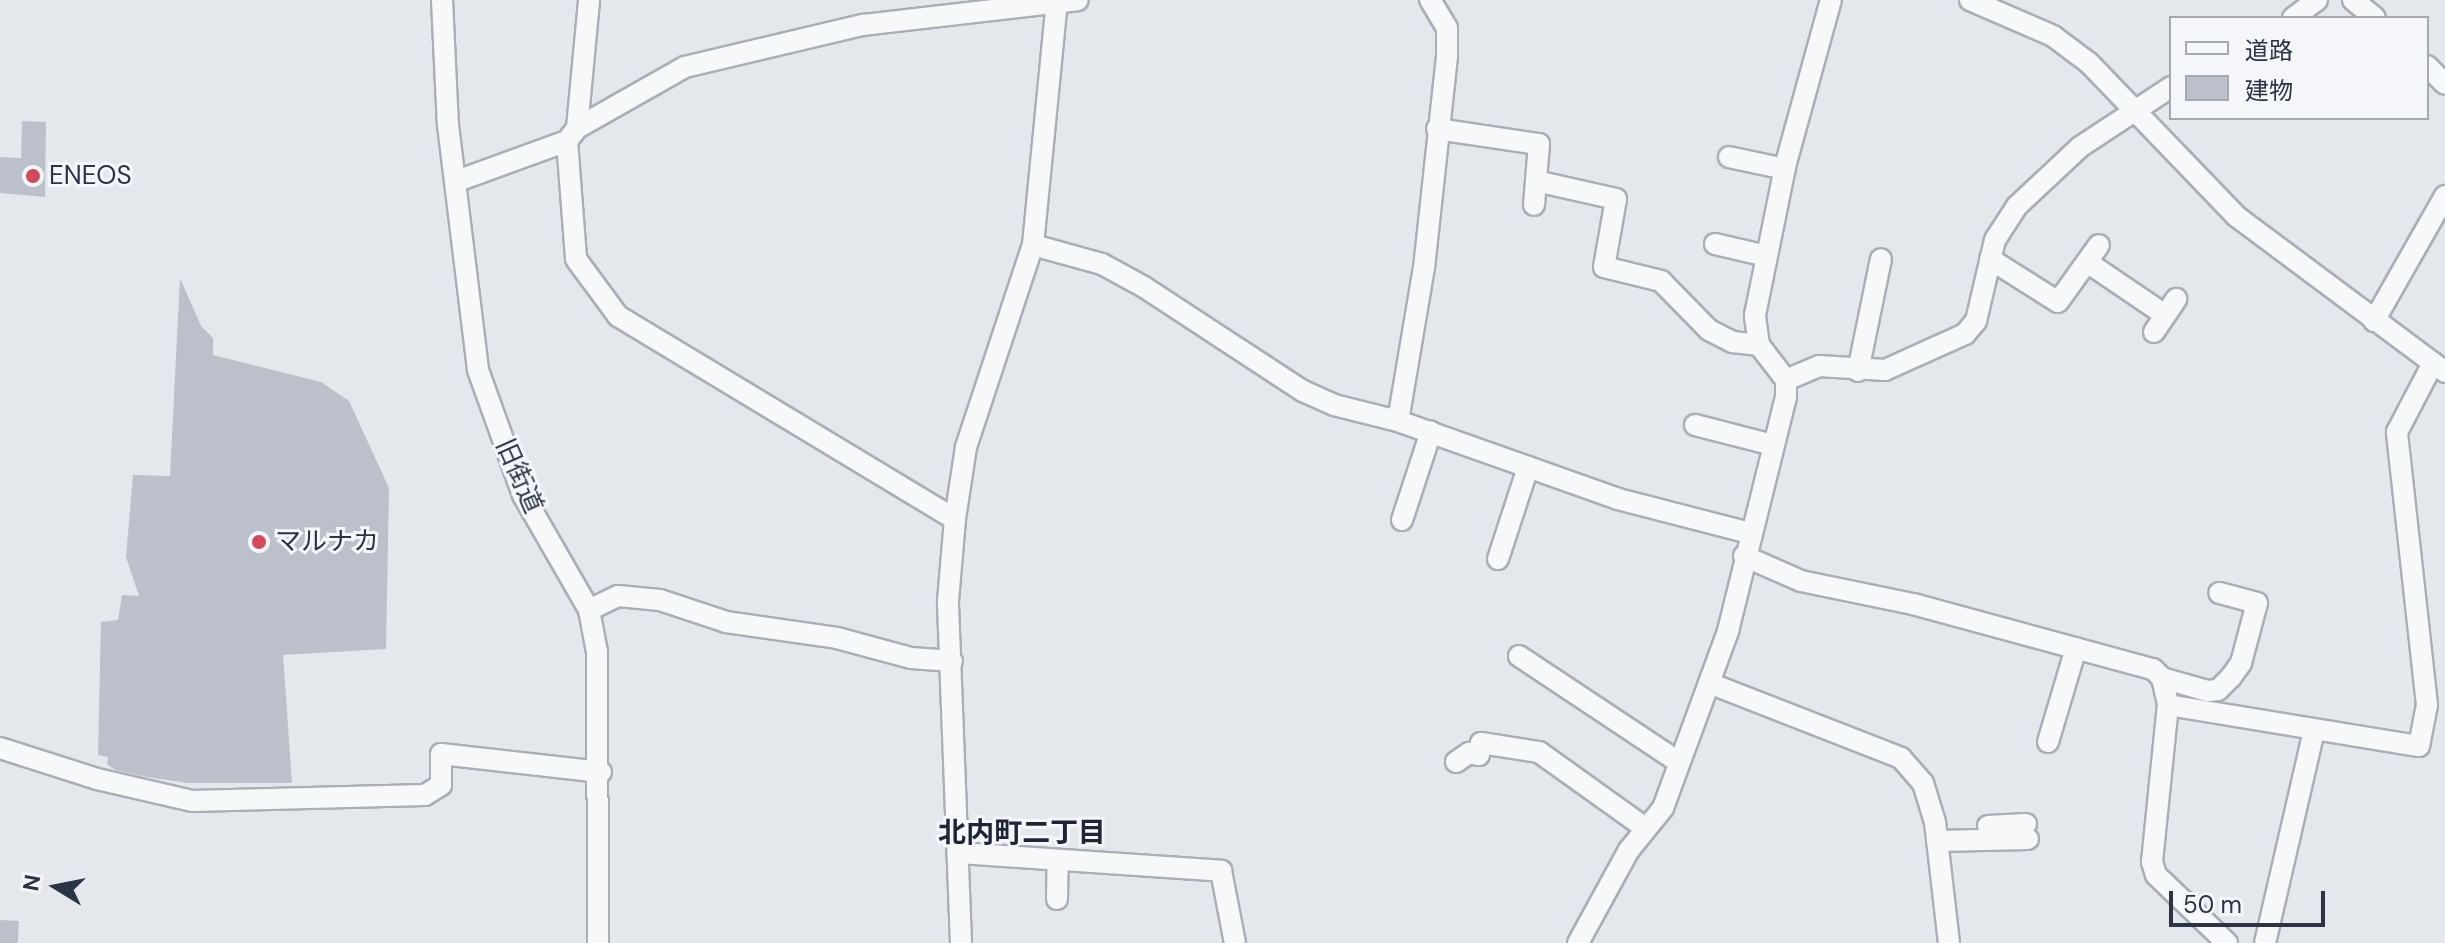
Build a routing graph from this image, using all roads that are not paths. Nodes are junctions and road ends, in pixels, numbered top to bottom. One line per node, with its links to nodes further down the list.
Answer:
1 (442, 0): 19 (street, 旧街道)
2 (589, 0): 16 (street)
3 (1430, 0): 15 (street)
4 (1831, 0): 18 (street)
5 (1970, 0): 14 (street)
6 (2317, 0): 9 (street)
7 (2353, 0): 10 (street)
8 (1064, 1): 16 (street); 24 (street)
9 (2296, 16)
10 (2373, 16)
11 (2429, 68): 12 (street)
12 (2445, 84)
13 (2169, 88): 14 (street)
14 (2136, 106): 27 (street); 28 (street)
15 (1437, 129): 20 (street); 34 (street)
16 (572, 134): 19 (street); 39 (street)
17 (1729, 157): 18 (street)
18 (1785, 169): 25 (street)
19 (457, 181): 45 (street, 旧街道)
20 (1536, 181): 22 (street); 30 (street)
21 (2445, 196): 28 (street)
22 (1534, 205)
23 (1715, 244): 25 (street)
24 (1033, 245): 34 (street); 39 (street)
25 (1767, 256): 30 (street)
26 (1881, 259): 32 (street)
27 (1990, 259): 29 (street); 32 (street)
28 (2374, 321): 31 (street)
29 (2154, 332)
30 (1759, 345): 33 (street)
31 (2439, 367): 52 (street)
32 (1858, 371): 33 (street)
33 (1786, 380): 37 (street)
34 (1398, 421): 36 (street)
35 (1695, 425): 37 (street)
36 (1431, 432): 38 (street); 40 (street)
37 (1773, 445): 41 (street)
38 (1528, 467): 41 (street); 43 (street)
39 (955, 519): 48 (street)
40 (1402, 520)
41 (1749, 533): 42 (street)
42 (1744, 556): 46 (street); 50 (street)
43 (1498, 559)
44 (2219, 593): 49 (street)
45 (589, 610): 48 (street); 58 (street, 旧街道)
46 (2076, 648): 49 (street); 54 (street)
47 (1519, 656): 56 (street)
48 (952, 661): 62 (street)
49 (2162, 678): 51 (street)
50 (1709, 683): 56 (street); 61 (street)
51 (2168, 705): 53 (street); 70 (street)
52 (2436, 705): 53 (street)
53 (2314, 730): 71 (street)
54 (2048, 742)
55 (0, 748): 58 (street)
56 (1677, 761): 59 (street)
57 (1456, 762): 59 (street)
58 (601, 772): 65 (street, 旧街道)
59 (1645, 828): 68 (street)
60 (2027, 832): 61 (street)
61 (1936, 835): 69 (street)
62 (960, 853): 63 (street); 66 (street)
63 (1058, 860): 64 (street); 67 (street)
64 (1057, 899)
65 (598, 943)
66 (961, 943)
67 (1235, 943)
68 (1578, 943)
69 (1949, 943)
70 (2227, 943)
71 (2265, 943)

